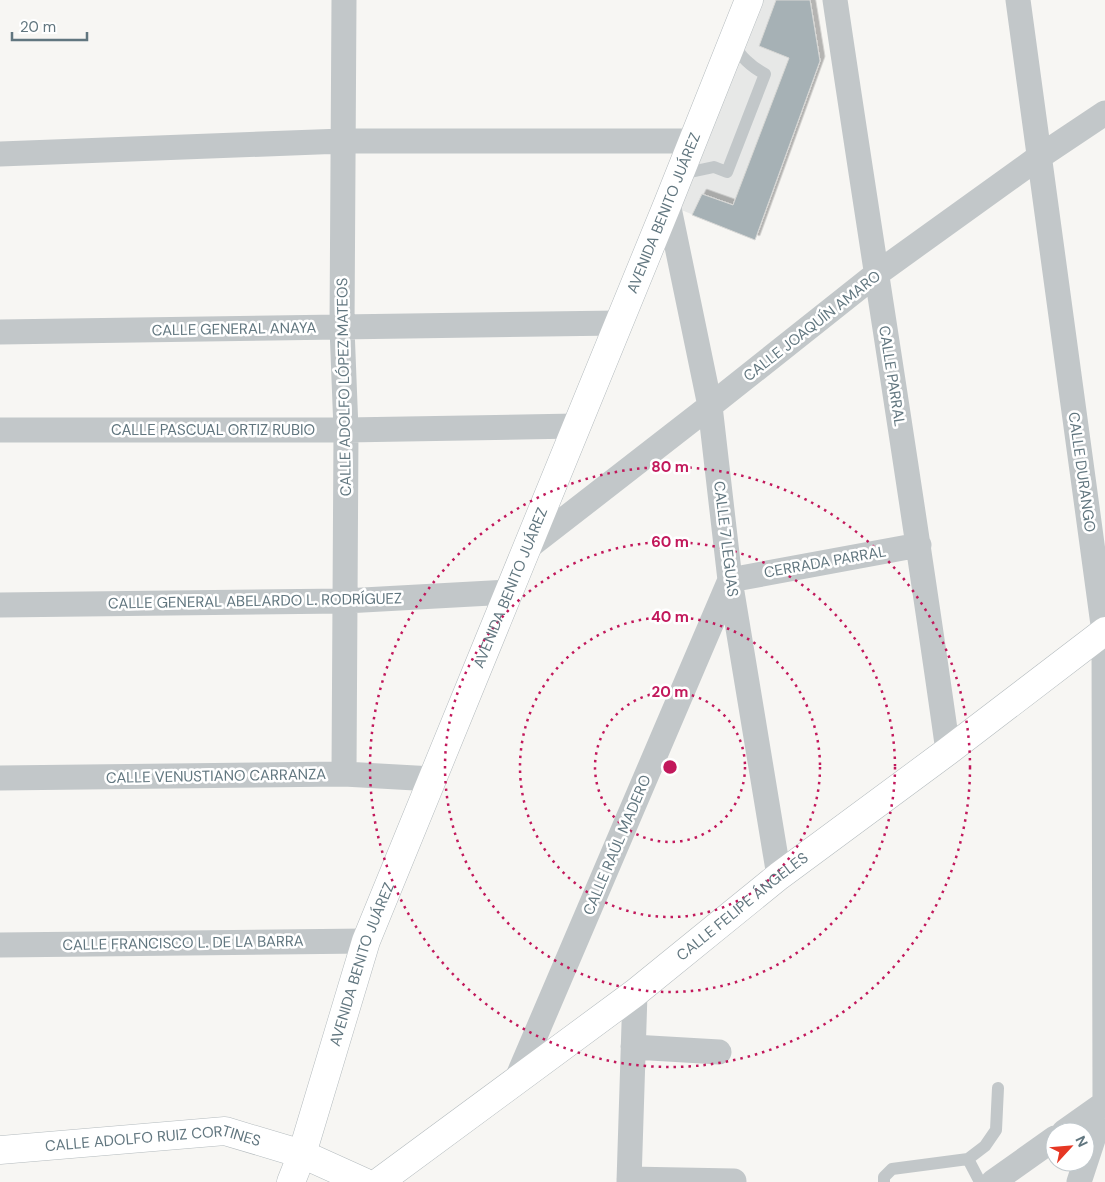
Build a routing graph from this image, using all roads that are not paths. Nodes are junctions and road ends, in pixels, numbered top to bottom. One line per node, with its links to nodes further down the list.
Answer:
1 (344, 0): 7 (street, CALLE ADOLFO LÓPEZ MATEOS)
2 (749, 0): 5 (street, AVENIDA BENITO JUÁREZ)
3 (835, 0): 13 (street, CALLE PARRAL)
4 (1018, 0): 10 (street, CALLE DURANGO)
5 (732, 42): 8 (street, AVENIDA BENITO JUÁREZ); 11 (lane)
6 (1105, 113): 10 (street, CALLE JOAQUÍN AMARO)
7 (343, 141): 8 (street); 9 (street); 15 (street, CALLE ADOLFO LÓPEZ MATEOS)
8 (692, 141): 11 (street, AVENIDA BENITO JUÁREZ)
9 (0, 154)
10 (1040, 157): 13 (street, CALLE JOAQUÍN AMARO); 27 (street, CALLE DURANGO)
11 (679, 174): 12 (street, AVENIDA BENITO JUÁREZ)
12 (668, 202): 14 (street, AVENIDA BENITO JUÁREZ); 17 (street, CALLE 7 LEGUAS)
13 (875, 274): 17 (street, CALLE JOAQUÍN AMARO); 21 (street, CALLE PARRAL)
14 (618, 323): 15 (street, CALLE GENERAL ANAYA); 18 (street, AVENIDA BENITO JUÁREZ)
15 (342, 328): 16 (street, CALLE GENERAL ANAYA); 20 (street, CALLE ADOLFO LÓPEZ MATEOS)
16 (0, 332)
17 (710, 406): 22 (street, CALLE JOAQUÍN AMARO); 23 (street, CALLE 7 LEGUAS)
18 (576, 426): 20 (street, CALLE PASCUAL ORTIZ RUBIO); 22 (street, AVENIDA BENITO JUÁREZ)
19 (0, 430): 20 (street, CALLE PASCUAL ORTIZ RUBIO)
20 (346, 430): 25 (street, CALLE ADOLFO LÓPEZ MATEOS)
21 (919, 545): 23 (street, CERRADA PARRAL); 28 (street, CALLE PARRAL)
22 (526, 549): 24 (street, AVENIDA BENITO JUÁREZ)
23 (730, 580): 32 (street, CALLE 7 LEGUAS); 38 (street, CALLE RAÚL MADERO)
24 (509, 592): 25 (street, CALLE GENERAL ABELARDO L. RODRÍGUEZ); 31 (street, AVENIDA BENITO JUÁREZ)
25 (346, 601): 26 (street, CALLE GENERAL ABELARDO L. RODRÍGUEZ); 29 (street, CALLE ADOLFO LÓPEZ MATEOS)
26 (0, 605)
27 (1105, 631): 28 (street, CALLE FELIPE ÁNGELES); 40 (street, CALLE DURANGO)
28 (948, 751): 32 (street, CALLE FELIPE ÁNGELES)
29 (344, 774): 30 (street, CALLE VENUSTIANO CARRANZA); 31 (street, CALLE VENUSTIANO CARRANZA)
30 (0, 778)
31 (433, 778): 33 (street, AVENIDA BENITO JUÁREZ)
32 (779, 876): 35 (street, CALLE FELIPE ÁNGELES)
33 (366, 941): 34 (street, CALLE FRANCISCO L. DE LA BARRA); 44 (street, AVENIDA BENITO JUÁREZ)
34 (0, 945)
35 (635, 993): 36 (street); 38 (street, CALLE FELIPE ÁNGELES)
36 (633, 1048): 37 (street); 46 (street)
37 (719, 1052)
38 (515, 1082): 50 (street, CALLE FELIPE ÁNGELES)
39 (998, 1088): 45 (lane)
40 (1105, 1103): 41 (street); 54 (street, CALLE DURANGO)
41 (1078, 1122)
42 (1045, 1145): 53 (street)
43 (0, 1150): 44 (street, CALLE ADOLFO RUIZ CORTINES)
44 (302, 1154): 48 (street, AVENIDA BENITO JUÁREZ); 49 (street, CALLE ADOLFO RUIZ CORTINES)
45 (968, 1159): 51 (lane); 52 (lane)
46 (629, 1181): 47 (street)
47 (734, 1181)
48 (291, 1182)
49 (364, 1182)
50 (379, 1182)
51 (884, 1182)
52 (980, 1182)
53 (993, 1182)
54 (1079, 1182)

